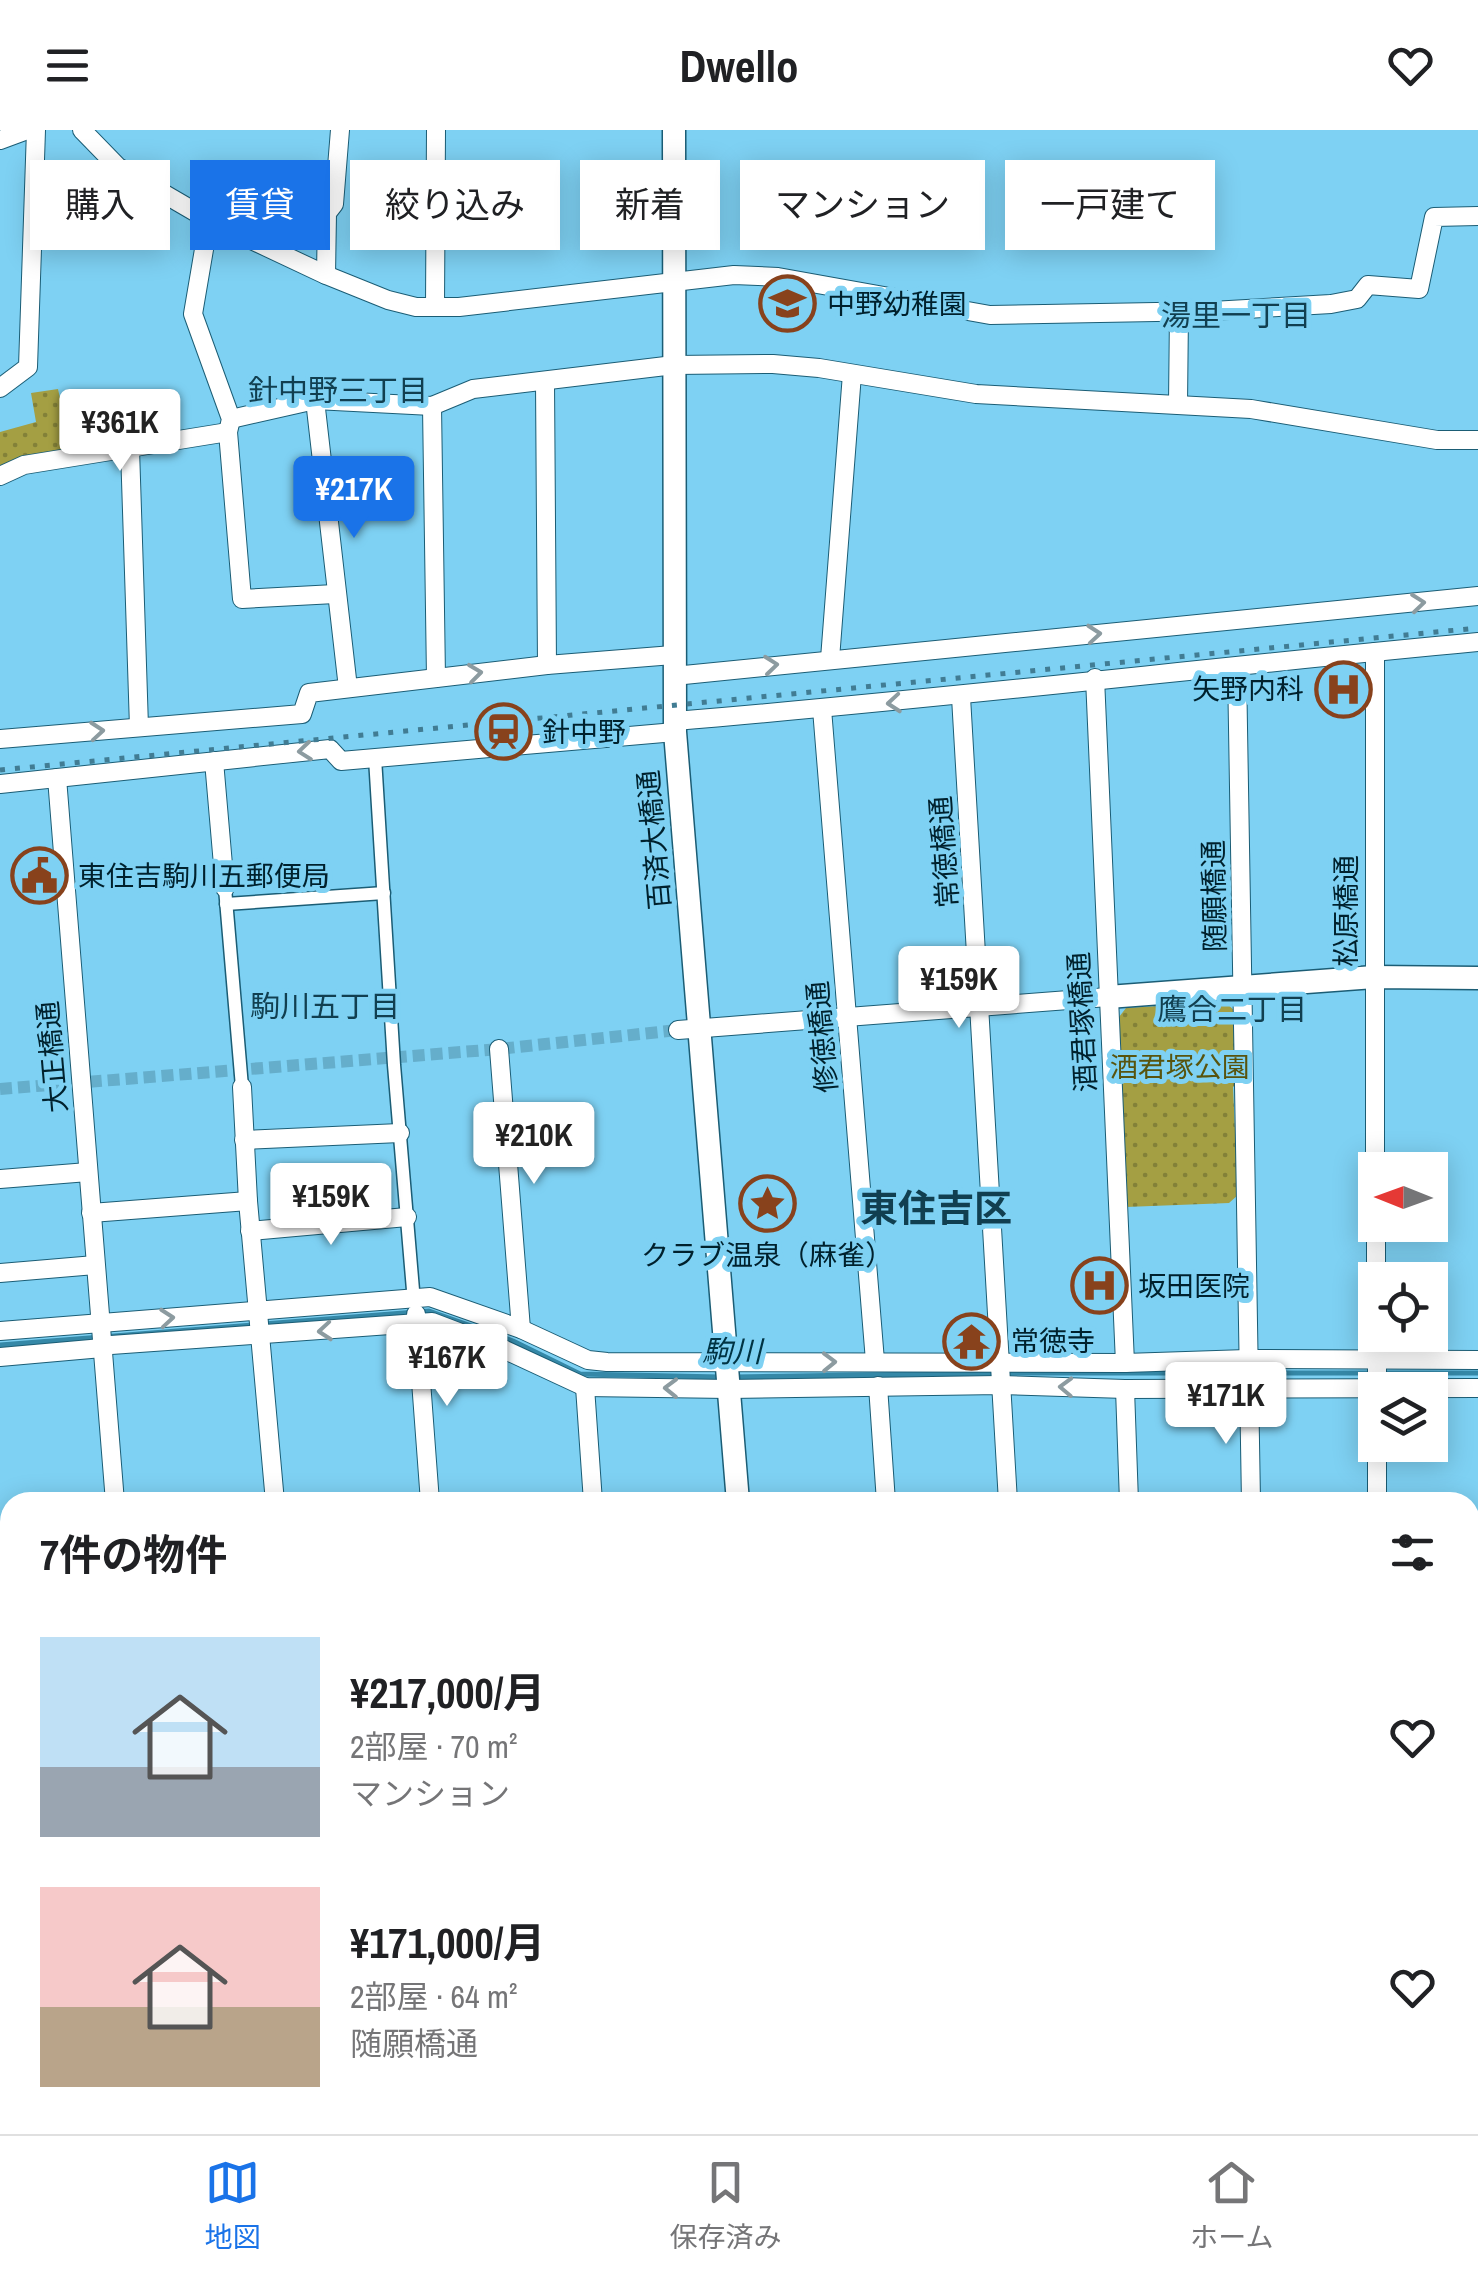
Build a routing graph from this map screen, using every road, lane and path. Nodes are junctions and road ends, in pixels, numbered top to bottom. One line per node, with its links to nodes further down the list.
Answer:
1 (28, 130): 7 (street)
2 (36, 130): 19 (street)
3 (82, 130): 8 (street)
4 (340, 130): 12 (street)
5 (436, 130): 14 (street)
6 (674, 130): 13 (street, 百済大橋通)
7 (0, 140)
8 (190, 209)
9 (1478, 216): 15 (street)
10 (204, 250): 23 (street)
11 (273, 250): 12 (street)
12 (326, 275): 14 (street)
13 (674, 282): 14 (street); 15 (street); 16 (street, 百済大橋通)
14 (435, 307)
15 (1179, 312): 21 (street)
16 (674, 365): 17 (street); 18 (street); 33 (street, 百済大橋通)
17 (852, 374): 21 (street); 31 (street)
18 (545, 382): 22 (street); 32 (street)
19 (0, 388)
20 (316, 400): 22 (street); 23 (street); 27 (street)
21 (1178, 404): 24 (street)
22 (432, 406): 35 (street)
23 (230, 426): 25 (street); 27 (street)
24 (1478, 440)
25 (130, 448): 26 (street); 40 (street)
26 (0, 476)
27 (335, 594): 37 (street)
28 (1478, 596): 31 (street, one-way to 28)
29 (1478, 642): 30 (street)
30 (1374, 652): 34 (street); 49 (street, 松原橋通)
31 (830, 659): 33 (street, one-way to 31)
32 (546, 665): 33 (street); 35 (street, one-way to 32)
33 (674, 666): 41 (street, 百済大橋通)
34 (1237, 668): 36 (street); 51 (street, 随願橋通)
35 (436, 678): 37 (street)
36 (1095, 678): 38 (street); 52 (street, 酒君塚橋通)
37 (348, 688): 40 (street)
38 (961, 696): 39 (street, one-way to 39); 53 (street, 常徳橋通)
39 (822, 709): 41 (street); 54 (street, 修徳橋通)
40 (139, 727): 42 (street, one-way to 40)
41 (675, 727): 43 (street); 55 (street, 百済大橋通)
42 (0, 738)
43 (375, 758): 44 (street, one-way to 44); 47 (street)
44 (214, 762): 45 (street); 48 (street)
45 (57, 778): 46 (street); 61 (street, 大正橋通)
46 (0, 784)
47 (384, 893): 48 (street); 58 (street)
48 (226, 896): 57 (street)
49 (1374, 977): 50 (street); 51 (street); 60 (street, 松原橋通)
50 (1478, 978)
51 (1244, 987): 52 (street); 82 (street, 随願橋通)
52 (1108, 996): 53 (street); 80 (street, 酒君塚橋通)
53 (981, 1006): 54 (street); 79 (street, 常徳橋通)
54 (848, 1017): 55 (street); 78 (street, 修徳橋通)
55 (689, 1029): 83 (street, 百済大橋通)
56 (499, 1049): 71 (street)
57 (242, 1086): 59 (street)
58 (400, 1133): 59 (street); 65 (street)
59 (244, 1140): 63 (street)
60 (1375, 1152)
61 (88, 1172): 62 (street); 64 (street, 大正橋通)
62 (0, 1179)
63 (248, 1201): 64 (street); 66 (street)
64 (92, 1212): 67 (street, 大正橋通)
65 (407, 1218): 66 (street); 69 (street)
66 (250, 1230): 70 (street)
67 (95, 1265): 68 (street); 73 (street, 大正橋通)
68 (0, 1272)
69 (415, 1311): 70 (street, one-way to 70); 70 (street); 71 (street); 87 (street); 94 (street)
70 (259, 1323): 73 (street, one-way to 70); 73 (street); 93 (street)
71 (520, 1329): 83 (street)
72 (0, 1331): 73 (street)
73 (101, 1337): 75 (street); 92 (street, 大正橋通)
74 (1377, 1352): 76 (street)
75 (0, 1357)
76 (1377, 1360): 77 (street); 81 (street); 82 (street)
77 (1478, 1360)
78 (875, 1362): 79 (street); 83 (street, one-way to 78)
79 (1001, 1363): 80 (street); 84 (street, 常徳橋通)
80 (1125, 1363): 82 (street)
81 (1377, 1372)
82 (1247, 1373): 86 (street); 90 (street); 100 (street, 随願橋通)
83 (728, 1376): 85 (street); 87 (street, one-way to 87); 96 (street, 百済大橋通)
84 (1000, 1384): 85 (street); 90 (street, one-way to 84); 98 (street)
85 (878, 1386): 97 (street)
86 (1358, 1386)
87 (585, 1387): 95 (street)
88 (1448, 1388): 89 (street)
89 (1478, 1388)
90 (1125, 1389): 99 (street)
91 (1377, 1462): 101 (street)
92 (113, 1492)
93 (274, 1492)
94 (429, 1492)
95 (593, 1492)
96 (737, 1492)
97 (885, 1492)
98 (1007, 1492)
99 (1130, 1492)
100 (1251, 1492)
101 (1377, 1492)
102 (0, 2102): 103 (street)
103 (0, 2112)

